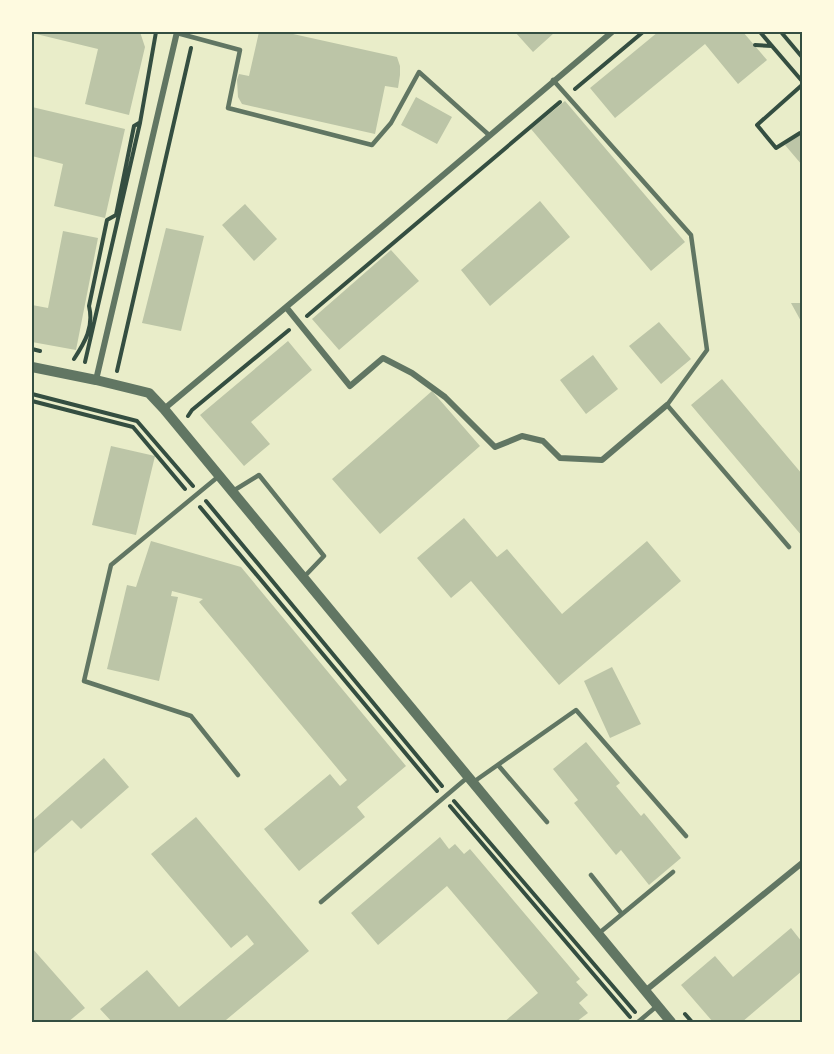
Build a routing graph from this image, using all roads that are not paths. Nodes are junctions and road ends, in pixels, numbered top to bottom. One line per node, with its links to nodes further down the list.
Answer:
1 (177, 32): 4 (lane); 7 (street)
2 (607, 33): 3 (street)
3 (553, 80): 4 (street); 8 (lane)
4 (489, 135): 5 (street)
5 (285, 307): 8 (street); 9 (street)
6 (32, 367): 7 (street)
7 (96, 380): 9 (street)
8 (667, 405): 12 (lane)
9 (164, 409): 10 (street)
10 (219, 476): 11 (street); 15 (lane)
11 (231, 492): 13 (street); 13 (lane)
12 (789, 547)
13 (303, 578): 16 (street)
14 (498, 765): 16 (lane); 17 (lane); 18 (lane)
15 (238, 776)
16 (470, 780): 22 (lane); 24 (street)
17 (547, 822)
18 (686, 836)
19 (802, 863): 25 (street)
20 (673, 872): 23 (lane)
21 (591, 875): 23 (lane)
22 (321, 902)
23 (622, 914): 24 (lane)
24 (598, 934): 25 (street)
25 (645, 991): 26 (street)
26 (657, 1006): 27 (lane); 28 (street)
27 (638, 1021)
28 (671, 1023)

